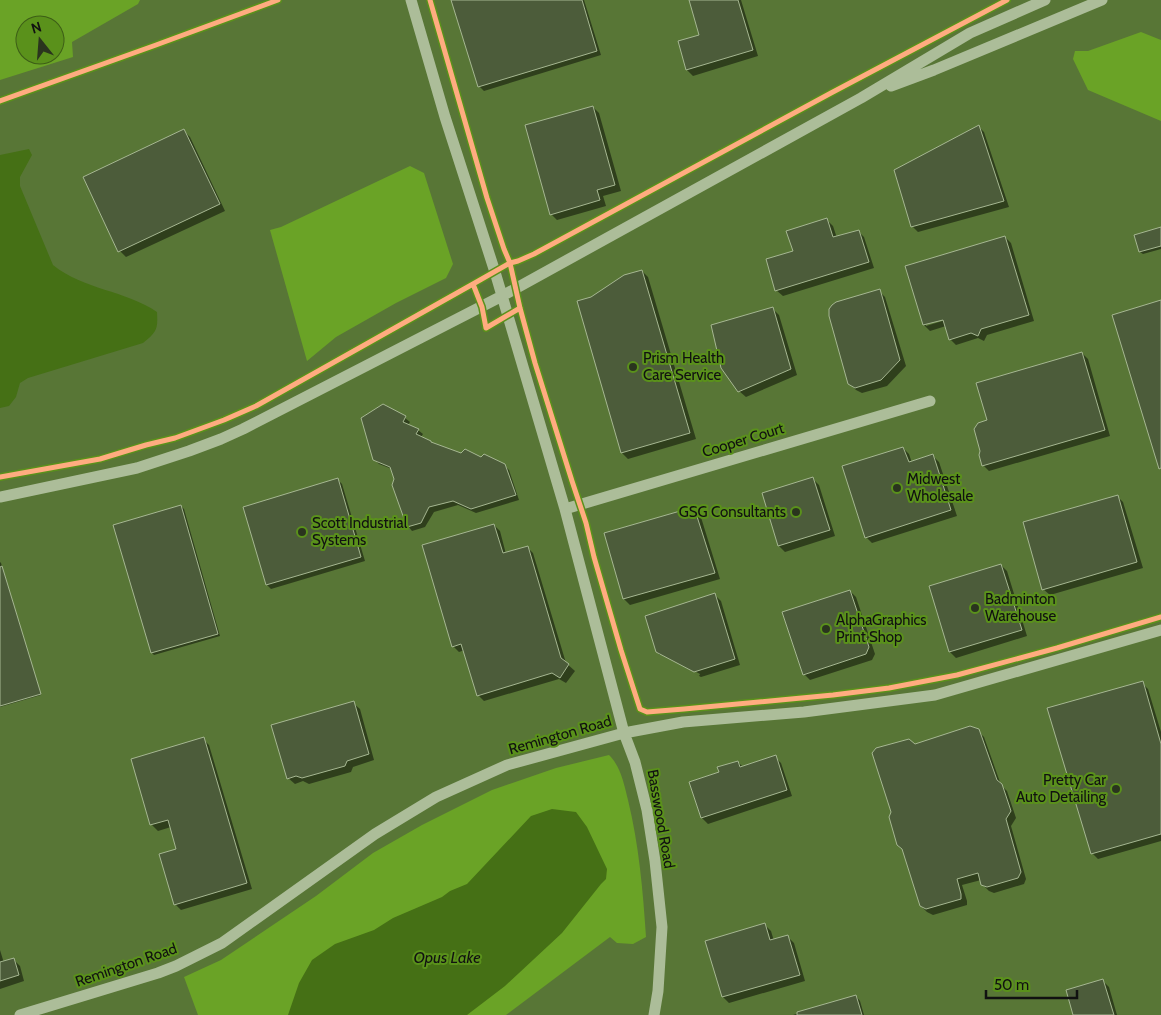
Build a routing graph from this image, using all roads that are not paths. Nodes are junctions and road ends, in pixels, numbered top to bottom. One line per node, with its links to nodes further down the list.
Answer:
1 (411, 0): 5 (street, Basswood Road)
2 (1045, 0): 4 (street)
3 (1102, 0): 4 (street)
4 (861, 98): 5 (street)
5 (502, 296): 7 (street); 8 (street, Basswood Road)
6 (930, 401): 8 (street, Cooper Court)
7 (0, 497)
8 (565, 509): 10 (street, Basswood Road)
9 (1161, 630): 10 (street, Remington Road)
10 (624, 733): 11 (street, Remington Road); 12 (street, Basswood Road)
11 (20, 1015)
12 (654, 1015)

